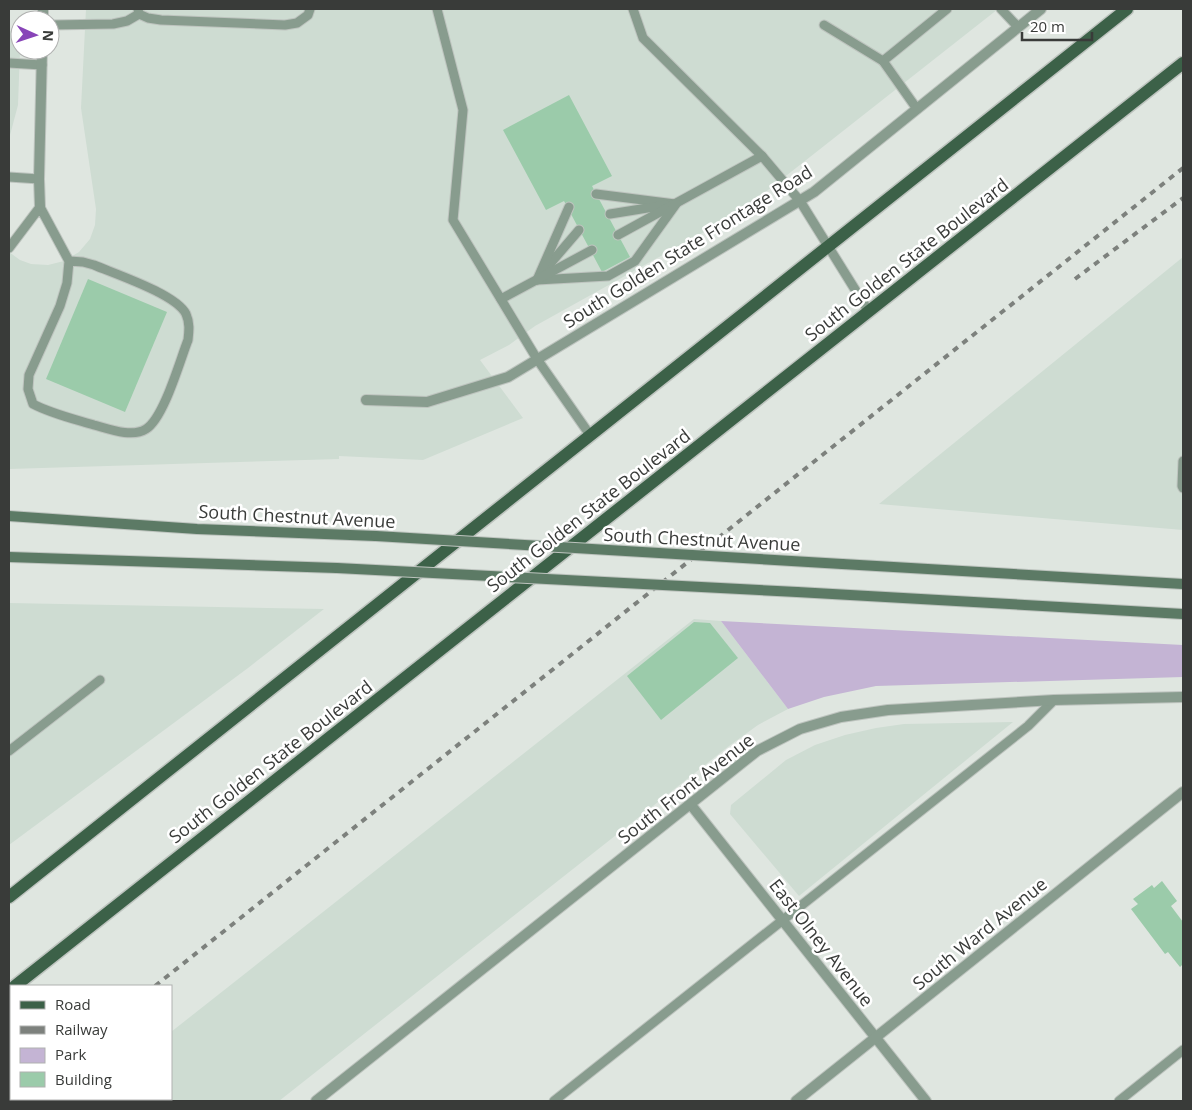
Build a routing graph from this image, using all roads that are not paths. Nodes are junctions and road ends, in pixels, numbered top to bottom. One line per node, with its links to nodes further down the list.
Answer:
1 (310, 9): 8 (lane)
2 (437, 9): 34 (lane)
3 (633, 9): 18 (lane)
4 (947, 9): 13 (lane)
5 (1001, 9): 11 (lane)
6 (1041, 9): 11 (street, South Golden State Frontage Road)
7 (1127, 9): 29 (main road)
8 (139, 11): 9 (lane)
9 (60, 25)
10 (824, 25): 13 (lane)
11 (1018, 27): 17 (street, South Golden State Frontage Road)
12 (42, 60): 16 (street)
13 (883, 61): 17 (lane)
14 (9, 63): 16 (lane)
15 (1183, 63): 35 (main road, South Golden State Boulevard)
16 (42, 65): 20 (street)
17 (917, 109): 22 (street, South Golden State Frontage Road)
18 (762, 156): 22 (lane); 23 (lane)
19 (9, 178): 20 (lane)
20 (39, 179): 24 (street)
21 (596, 194): 23 (lane)
22 (800, 201): 29 (lane); 36 (street, South Golden State Frontage Road)
23 (676, 204): 26 (lane); 28 (lane); 33 (lane)
24 (40, 207): 30 (lane); 32 (lane)
25 (569, 207): 33 (lane)
26 (610, 214)
27 (579, 230): 33 (lane)
28 (618, 235)
29 (828, 246): 35 (lane); 38 (main road)
30 (9, 248)
31 (592, 250): 33 (lane)
32 (69, 261): 32 (lane)
33 (537, 280): 34 (lane)
34 (501, 299): 36 (lane)
35 (870, 312): 53 (main road, South Golden State Boulevard)
36 (537, 360): 37 (street, South Golden State Frontage Road); 38 (lane)
37 (366, 400)
38 (590, 435): 51 (main road)
39 (1183, 461): 40 (lane)
40 (1183, 488)
41 (9, 516): 43 (main road, South Chestnut Avenue, bridge)
42 (9, 557): 44 (main road, bridge)
43 (1183, 584)
44 (1183, 614)
45 (100, 680): 48 (lane)
46 (1183, 697): 47 (street, South Front Avenue)
47 (1054, 700): 50 (street, South Front Avenue); 52 (lane)
48 (9, 751)
49 (1183, 792): 54 (street, South Ward Avenue)
50 (691, 805): 52 (street, East Olney Avenue); 56 (street, South Front Avenue)
51 (9, 897)
52 (782, 920): 54 (street, East Olney Avenue); 57 (lane)
53 (16, 985)
54 (875, 1038): 58 (street, South Ward Avenue); 59 (street, East Olney Avenue)
55 (1183, 1050): 60 (lane)
56 (316, 1101)
57 (554, 1101)
58 (796, 1101)
59 (926, 1101)
60 (1119, 1101)

